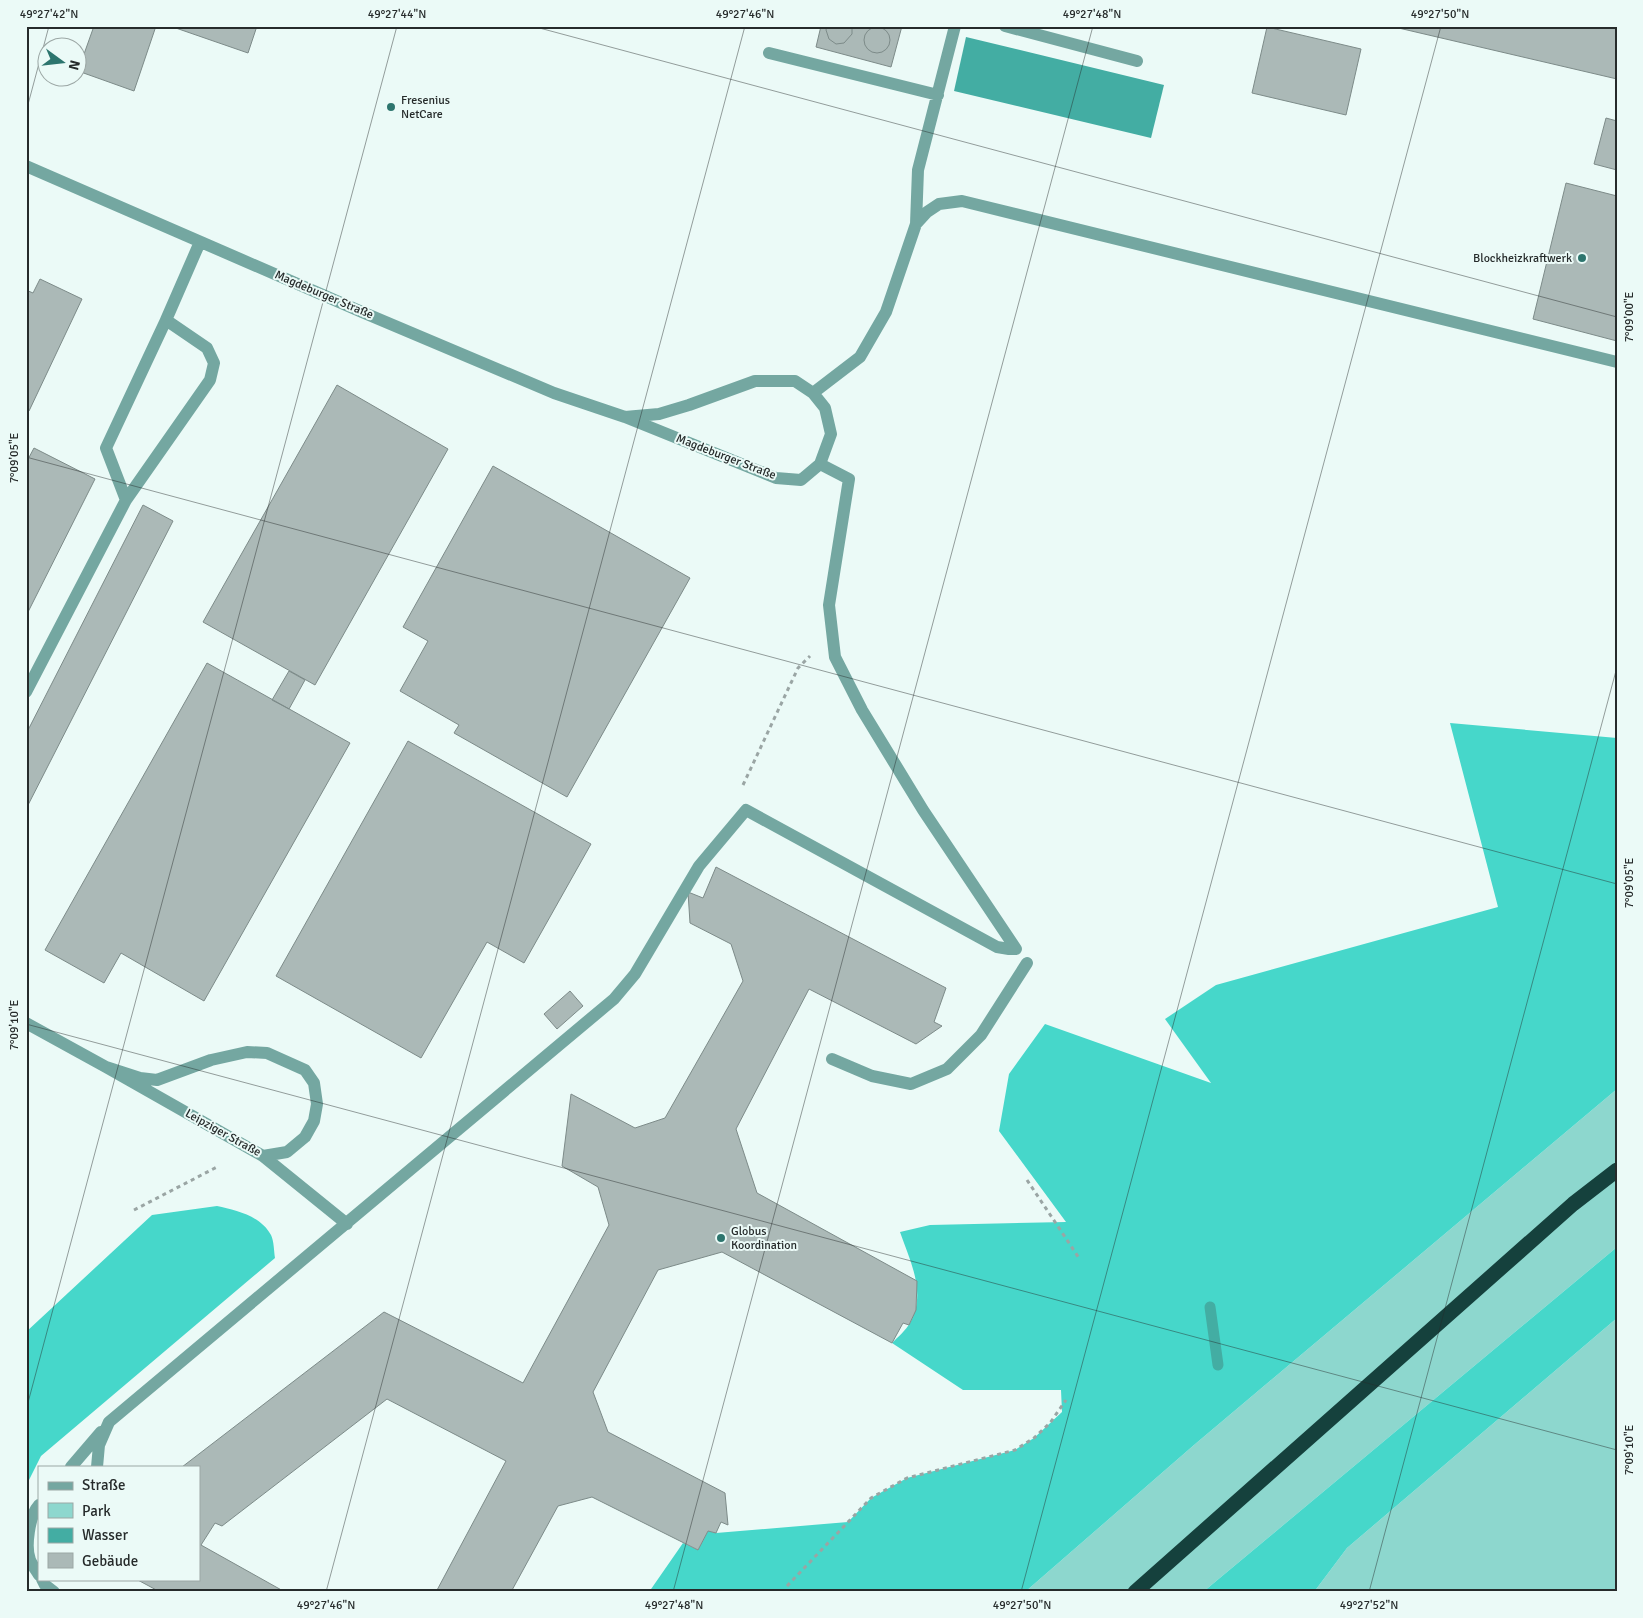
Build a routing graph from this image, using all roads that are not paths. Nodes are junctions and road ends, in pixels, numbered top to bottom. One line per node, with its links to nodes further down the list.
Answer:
1 (954, 26): 5 (street)
2 (1005, 26): 4 (street)
3 (769, 53): 5 (street)
4 (1137, 61)
5 (938, 95): 7 (street)
6 (26, 166): 8 (street, Magdeburger Straße)
7 (916, 224): 10 (street); 11 (street)
8 (200, 242): 9 (street); 12 (street, Magdeburger Straße)
9 (166, 320): 14 (street); 14 (street)
10 (1617, 362)
11 (813, 393): 12 (street, Magdeburger Straße); 13 (street, Magdeburger Straße)
12 (625, 417): 13 (street, Magdeburger Straße)
13 (820, 464): 22 (street)
14 (126, 500): 15 (street)
15 (26, 692)
16 (1027, 963): 18 (street)
17 (26, 1023): 19 (street, Leipziger Straße)
18 (832, 1059)
19 (106, 1067): 20 (street, Leipziger Straße); 20 (street, Leipziger Straße)
20 (263, 1156): 22 (street)
21 (1617, 1170): 30 (highway)
22 (347, 1224): 23 (street)
23 (109, 1422): 24 (street); 25 (street)
24 (72, 1466)
25 (97, 1466)
26 (38, 1506): 27 (street)
27 (38, 1572)
28 (42, 1580): 29 (street)
29 (54, 1592)
30 (1135, 1592)

